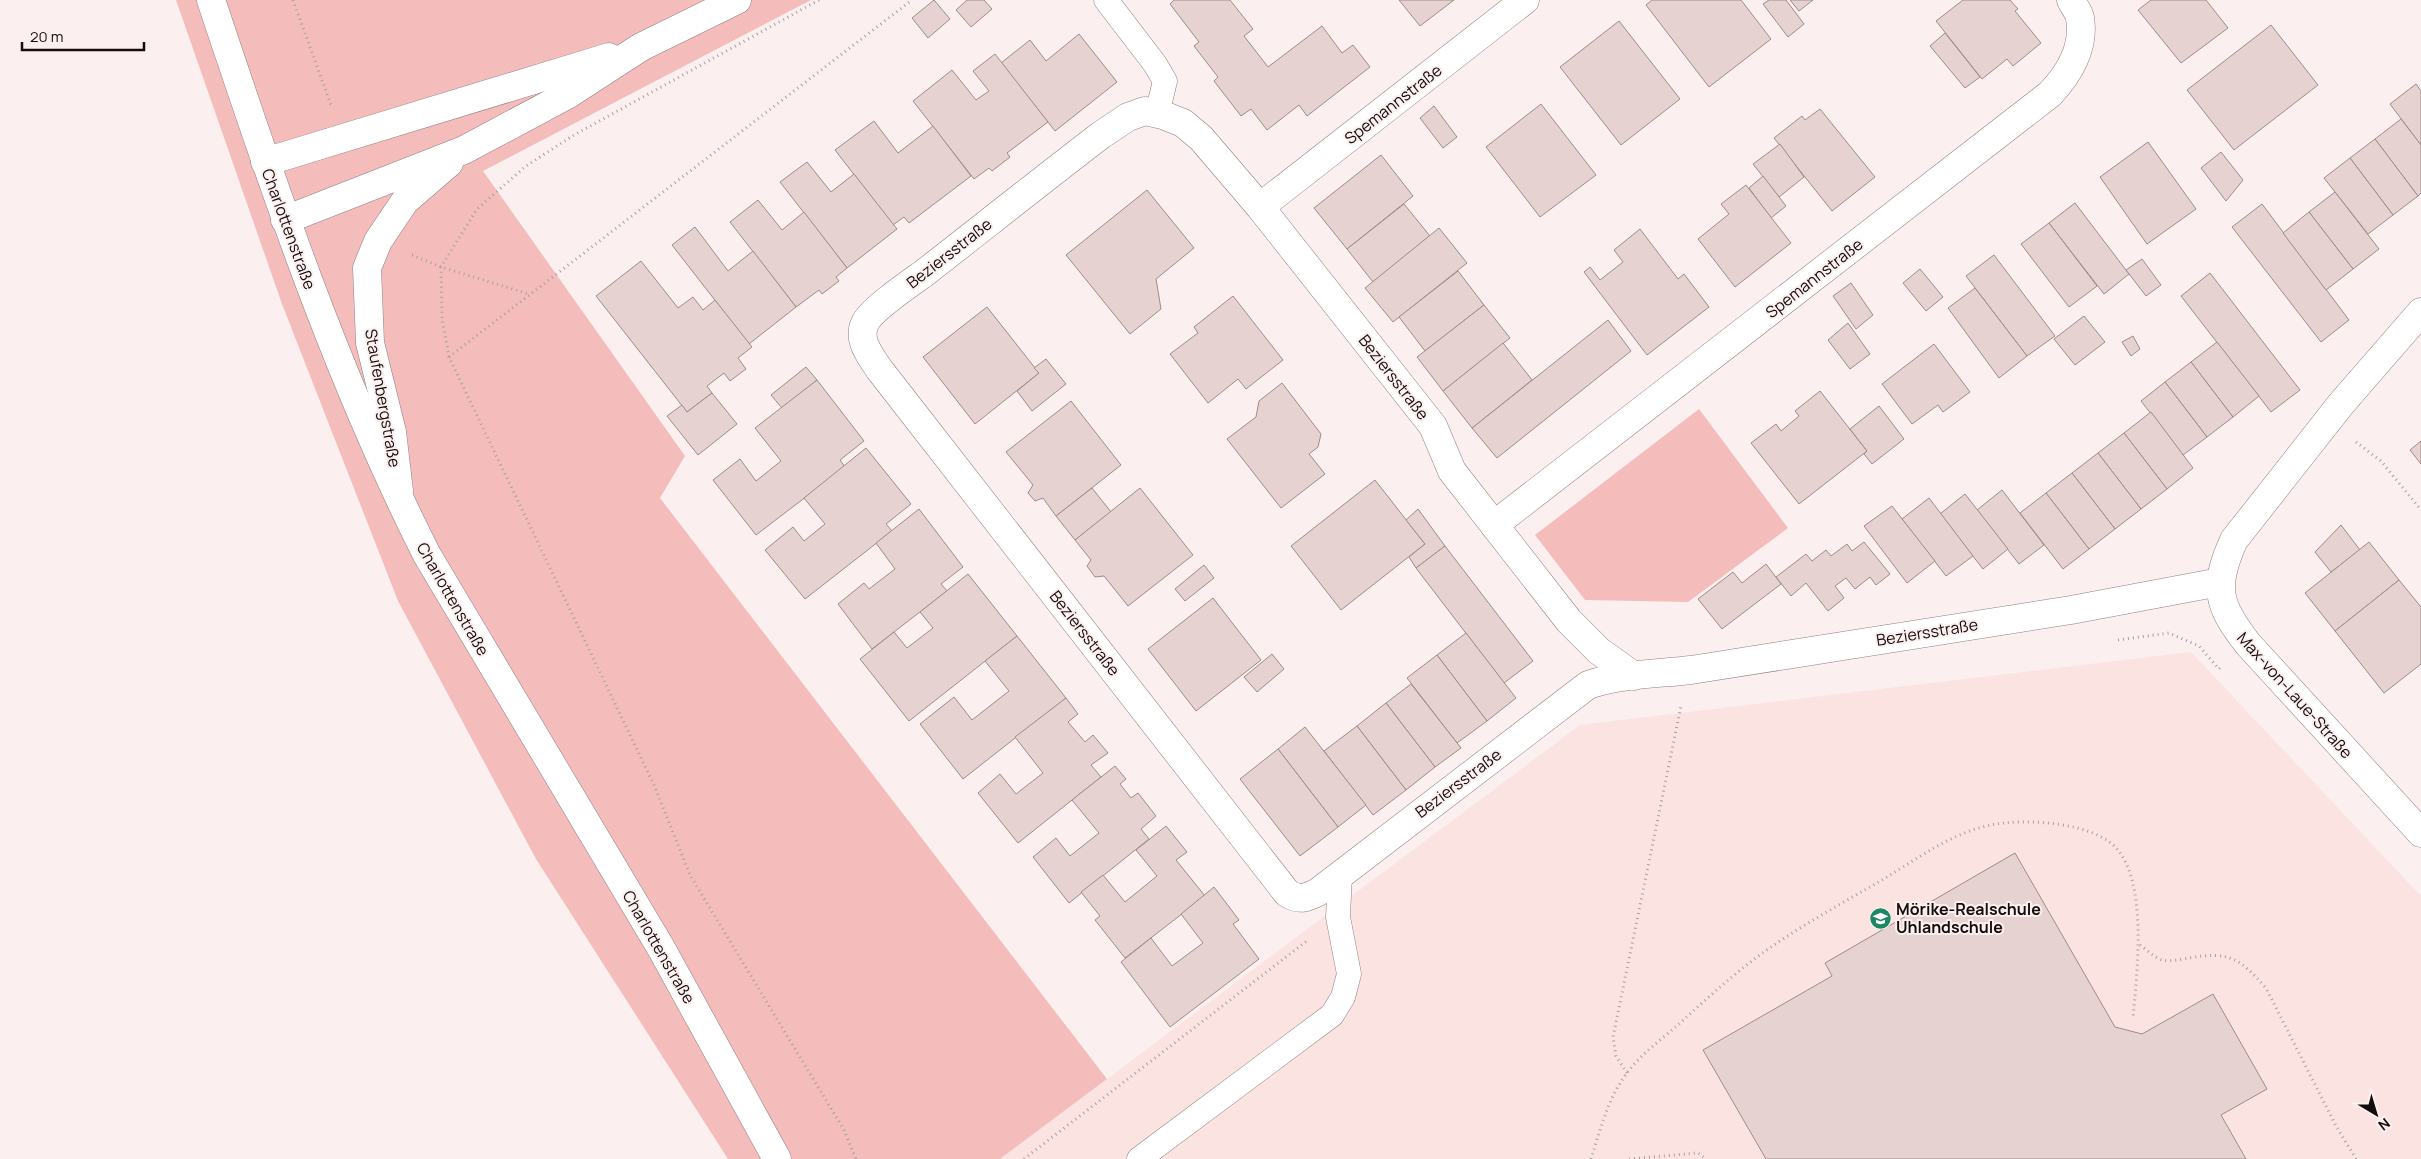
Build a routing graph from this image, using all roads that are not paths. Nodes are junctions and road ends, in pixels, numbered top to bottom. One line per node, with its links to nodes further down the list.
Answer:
1 (211, 0): 9 (street, Charlottenstraße)
2 (737, 0): 6 (street, Staufenbergstraße)
3 (1106, 0): 7 (lane)
4 (1525, 0): 10 (street, Spemannstraße)
5 (2070, 0): 14 (street, Spemannstraße)
6 (641, 47): 8 (street, Staufenbergstraße); 9 (street, Staufenbergstraße)
7 (1157, 114): 10 (street, Beziersstraße); 18 (street, Beziersstraße)
8 (464, 150): 11 (street, Staufenbergstraße); 13 (street, Staufenbergstraße)
9 (265, 162): 11 (street, Charlottenstraße)
10 (1260, 207): 14 (street, Beziersstraße)
11 (285, 220): 13 (street, Charlottenstraße)
12 (2421, 312): 15 (street, Max-von-Laue-Straße)
13 (400, 503): 19 (street, Charlottenstraße)
14 (1494, 525): 16 (street, Beziersstraße)
15 (2220, 582): 16 (street, Beziersstraße); 17 (street, Max-von-Laue-Straße)
16 (1634, 676): 18 (street, Beziersstraße)
17 (2421, 833)
18 (1340, 874): 20 (lane)
19 (777, 1159)
20 (1139, 1159)

